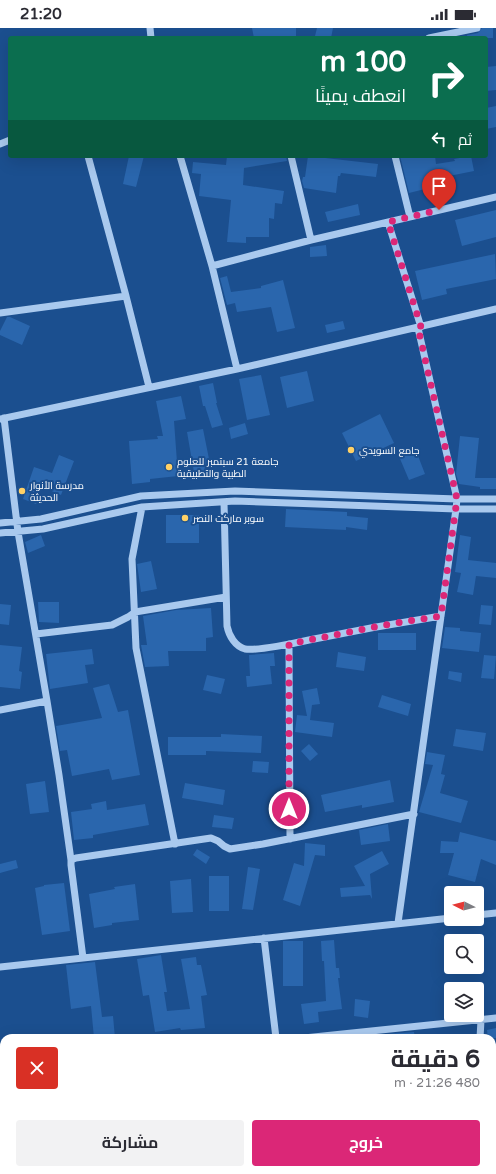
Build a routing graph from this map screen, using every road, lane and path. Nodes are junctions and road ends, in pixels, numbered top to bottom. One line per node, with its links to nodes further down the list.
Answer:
1 (477, 28): 2 (street)
2 (439, 36)
3 (89, 158): 12 (street)
4 (181, 158): 11 (street)
5 (292, 158): 10 (street)
6 (395, 158): 8 (street)
7 (496, 197): 8 (street)
8 (410, 217): 9 (street)
9 (388, 222): 10 (street); 15 (street)
10 (311, 240): 11 (street)
11 (212, 266): 16 (street)
12 (126, 296): 14 (street); 17 (street)
13 (496, 310): 15 (street)
14 (0, 313)
15 (420, 327): 16 (street); 19 (street)
16 (237, 369): 17 (street)
17 (150, 388): 18 (street)
18 (2, 418): 25 (street)
19 (457, 499): 20 (street); 23 (street); 25 (street)
20 (496, 499)
21 (224, 502): 22 (street); 23 (street); 29 (street)
22 (142, 507): 27 (street); 30 (street)
23 (456, 509): 24 (street); 31 (street)
24 (496, 509)
25 (17, 521): 26 (street); 27 (street)
26 (0, 523)
27 (18, 532): 28 (street); 32 (street)
28 (0, 533)
29 (226, 597): 30 (street); 33 (street)
30 (136, 612): 32 (street); 38 (street)
31 (441, 616): 33 (street); 36 (street)
32 (36, 634): 34 (street)
33 (289, 644): 37 (street)
34 (47, 701): 35 (street); 39 (street)
35 (0, 710)
36 (414, 814): 37 (street); 43 (street)
37 (290, 839): 38 (street)
38 (175, 844): 39 (street)
39 (71, 860): 45 (street)
40 (496, 913): 41 (street)
41 (484, 914)
42 (444, 919): 43 (street)
43 (398, 923): 44 (street)
44 (264, 938): 45 (street); 51 (street)
45 (83, 958): 46 (street)
46 (0, 967)
47 (496, 1018): 48 (street)
48 (484, 1020)
49 (461, 1022): 52 (street)
50 (481, 1022): 53 (street)
51 (276, 1034)
52 (343, 1034)
53 (480, 1034)

